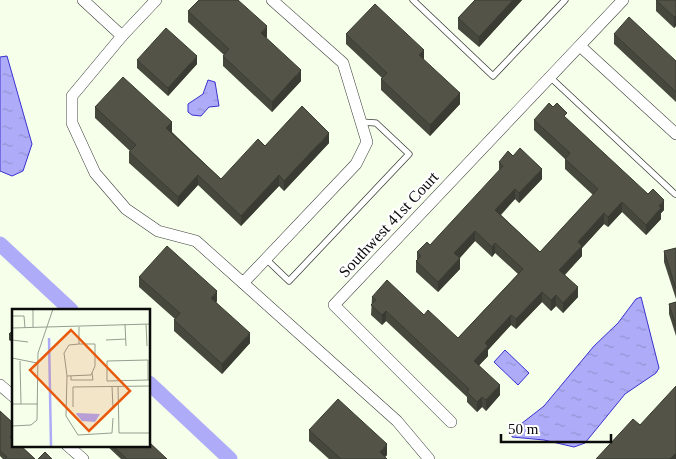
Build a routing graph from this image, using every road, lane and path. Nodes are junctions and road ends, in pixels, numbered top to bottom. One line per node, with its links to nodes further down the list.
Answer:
1 (83, 0): 7 (street)
2 (156, 0): 7 (street)
3 (272, 0): 10 (street)
4 (413, 0): 5 (lane)
5 (565, 0)
6 (623, 0): 8 (street, Southwest 41st Court)
7 (122, 36): 14 (street)
8 (580, 46): 9 (street, Southwest 41st Court); 11 (street)
9 (550, 77): 12 (lane); 17 (street, Southwest 41st Court)
10 (361, 122): 13 (street); 13 (lane)
11 (676, 134)
12 (675, 194)
13 (266, 259): 14 (street)
14 (243, 283): 20 (street)
15 (0, 385): 16 (street)
16 (12, 395)
17 (451, 422)
18 (68, 446): 19 (street)
19 (83, 459)
20 (429, 459)

